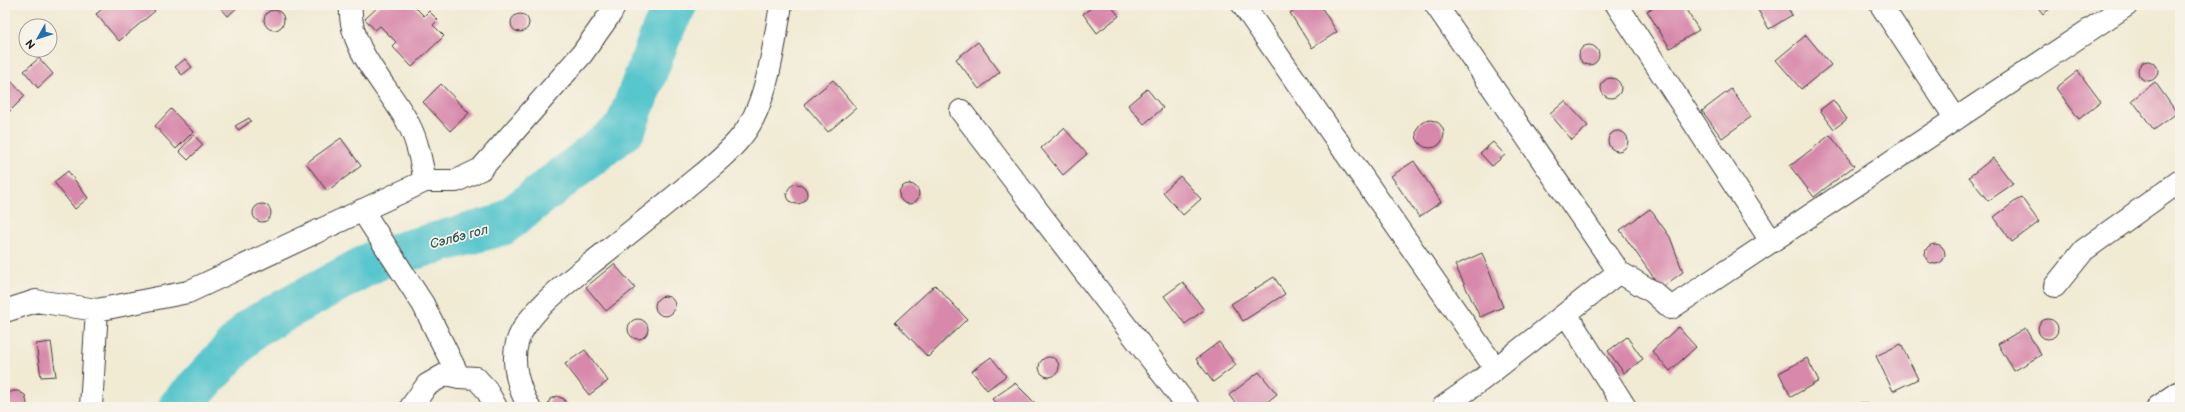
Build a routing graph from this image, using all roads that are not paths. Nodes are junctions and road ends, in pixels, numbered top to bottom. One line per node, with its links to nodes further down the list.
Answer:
1 (351, 5): 11 (street)
2 (615, 5): 11 (street)
3 (781, 5): 26 (street)
4 (1243, 5): 20 (street)
5 (1436, 5): 15 (street)
6 (1617, 5): 14 (street)
7 (1881, 5): 10 (street)
8 (2126, 5): 10 (street)
9 (961, 111): 27 (street)
10 (1956, 118): 14 (street)
11 (425, 181): 13 (street)
12 (2180, 181): 16 (street)
13 (362, 210): 17 (street); 21 (street)
14 (1771, 241): 15 (street)
15 (1619, 272): 19 (street)
16 (2055, 286)
17 (97, 310): 18 (street); 23 (street)
18 (5, 311)
19 (1566, 314): 20 (street); 29 (street)
20 (1496, 368): 28 (street)
21 (459, 377): 24 (street); 25 (street)
22 (2180, 392): 30 (street)
23 (91, 407)
24 (411, 407)
25 (496, 407)
26 (529, 407)
27 (1188, 407)
28 (1442, 407)
29 (1625, 407)
30 (2158, 407)

